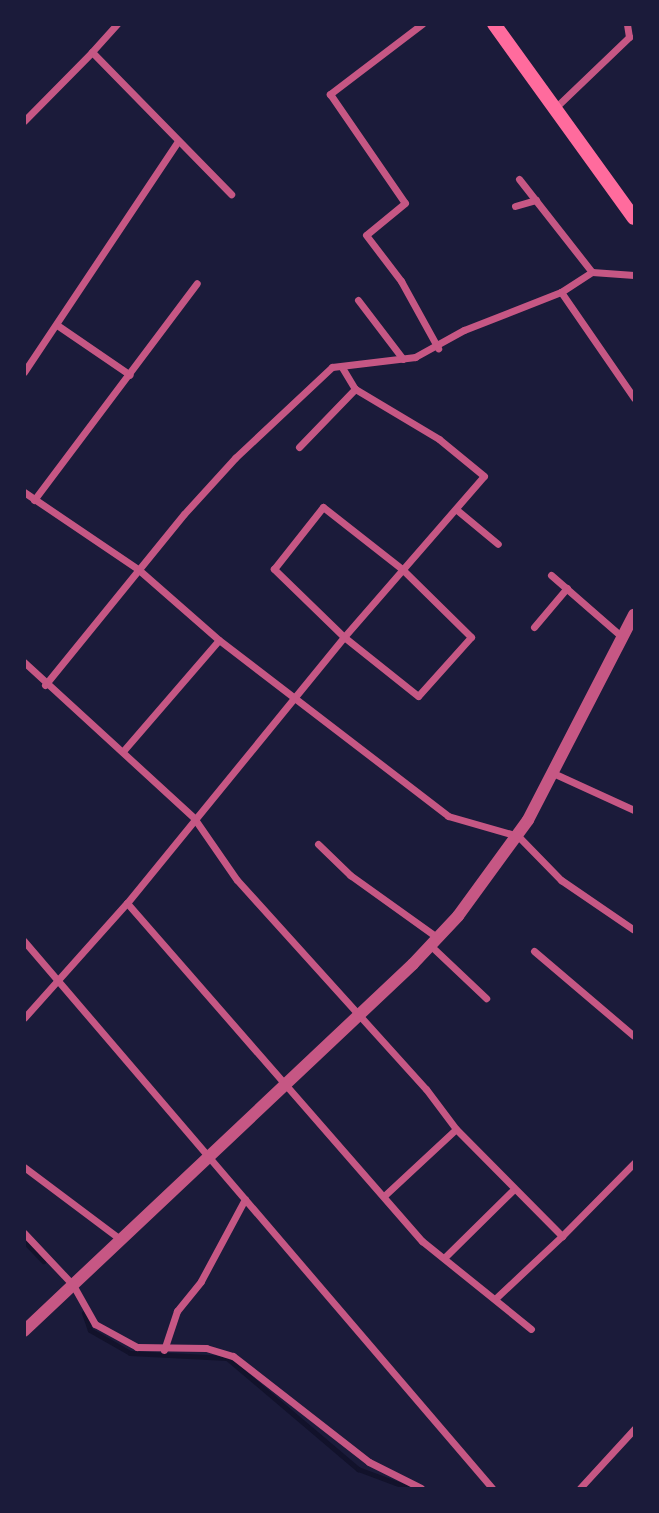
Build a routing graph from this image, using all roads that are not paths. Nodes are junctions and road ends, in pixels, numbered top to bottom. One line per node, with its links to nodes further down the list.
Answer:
1 (117, 24): 5 (street)
2 (422, 24): 20 (street)
3 (494, 24): 6 (main road)
4 (627, 24): 6 (street)
5 (92, 52): 7 (street); 8 (street)
6 (555, 109): 13 (main road)
7 (24, 121)
8 (178, 141): 10 (street); 19 (street)
9 (519, 178): 11 (street)
10 (231, 194)
11 (536, 200): 12 (street); 14 (street)
12 (515, 206)
13 (635, 218)
14 (592, 272): 15 (street); 17 (street)
15 (635, 275)
16 (197, 283): 24 (street)
17 (561, 292): 20 (street); 26 (street)
18 (358, 300): 21 (street)
19 (57, 325): 23 (street); 24 (street)
20 (438, 348): 21 (street)
21 (403, 359): 22 (street)
22 (342, 367): 25 (street); 33 (street)
23 (24, 372)
24 (130, 374): 29 (street)
25 (355, 390): 27 (street); 30 (street)
26 (635, 398)
27 (299, 447)
28 (24, 492): 29 (street)
29 (34, 500): 33 (street)
30 (457, 510): 31 (street); 32 (street)
31 (498, 544)
32 (402, 569): 39 (street); 39 (street); 39 (street)
33 (139, 570): 40 (street); 42 (street)
34 (551, 575): 35 (street)
35 (567, 588): 37 (street); 38 (street)
36 (635, 615): 38 (street)
37 (534, 627)
38 (621, 636): 45 (street)
39 (344, 637): 43 (street)
40 (219, 640): 43 (street); 44 (street)
41 (24, 662): 42 (street)
42 (46, 685): 44 (street)
43 (294, 699): 47 (street); 48 (street)
44 (124, 750): 47 (street)
45 (553, 773): 46 (street); 48 (street)
46 (635, 810)
47 (194, 818): 50 (street); 57 (street)
48 (518, 836): 51 (street); 53 (street)
49 (318, 844): 53 (street)
50 (127, 904): 55 (street); 60 (street)
51 (635, 930)
52 (24, 941): 55 (street)
53 (435, 942): 56 (street); 57 (street)
54 (534, 951): 59 (street)
55 (58, 981): 58 (street); 62 (street)
56 (486, 998)
57 (358, 1016): 60 (street); 61 (street)
58 (24, 1018)
59 (635, 1036)
60 (285, 1084): 62 (street); 66 (street)
61 (456, 1129): 65 (street); 66 (street)
62 (209, 1156): 67 (street); 70 (street)
63 (635, 1163): 69 (street)
64 (24, 1167): 70 (street)
65 (513, 1190): 69 (street); 71 (street)
66 (384, 1196): 71 (street)
67 (245, 1199): 76 (street); 79 (street)
68 (24, 1233): 72 (street)
69 (562, 1236): 73 (street)
70 (120, 1240): 72 (street)
71 (444, 1258): 73 (street)
72 (73, 1284): 75 (street); 76 (street)
73 (495, 1299): 74 (street)
74 (531, 1329)
75 (24, 1331)
76 (164, 1350): 78 (street)
77 (635, 1429): 80 (street)
78 (421, 1489)
79 (492, 1489)
80 (580, 1489)

